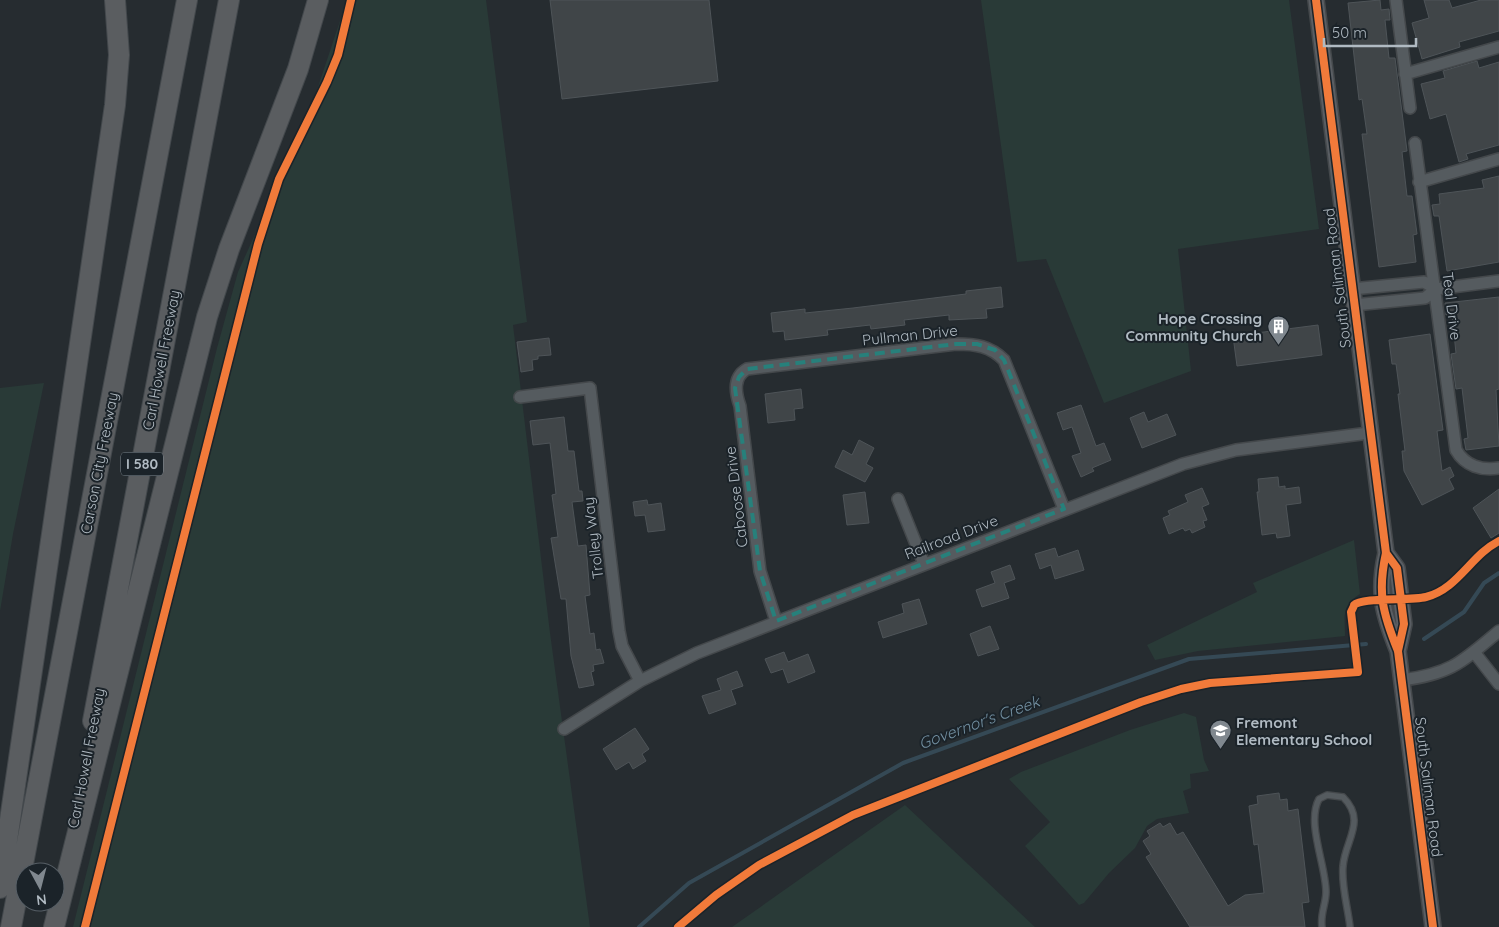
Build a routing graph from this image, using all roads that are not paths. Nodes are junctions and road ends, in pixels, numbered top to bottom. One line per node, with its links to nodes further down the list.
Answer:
1 (115, 0): 35 (highway)
2 (187, 0): 36 (highway, Carson City Freeway / I 580)
3 (230, 0): 37 (highway, Carl Howell Freeway / I 580)
4 (318, 0): 10 (highway)
5 (330, 0): 10 (highway)
6 (1316, 0): 17 (main road, South Saliman Road)
7 (1396, 0): 9 (street)
8 (1499, 47): 9 (street)
9 (1406, 74): 11 (street)
10 (284, 108): 37 (highway)
11 (1410, 108)
12 (1415, 143): 14 (street, Teal Drive)
13 (1499, 159): 14 (street)
14 (1419, 182): 18 (street, Teal Drive)
15 (1499, 281): 18 (street)
16 (1398, 284): 17 (street); 18 (street); 19 (street)
17 (1352, 289): 20 (main road, South Saliman Road)
18 (1436, 289): 19 (street); 24 (street, Teal Drive)
19 (1400, 300): 20 (street)
20 (1354, 305): 23 (main road, South Saliman Road)
21 (744, 371): 26 (street, Pullman Drive); 28 (street, Caboose Drive)
22 (520, 397): 32 (street, Trolley Way)
23 (1369, 432): 26 (street, Railroad Drive); 31 (main road, South Saliman Road)
24 (1499, 468)
25 (898, 499): 27 (street)
26 (1064, 509): 27 (street, Railroad Drive)
27 (924, 564): 28 (street, Railroad Drive)
28 (776, 621): 32 (street, Railroad Drive)
29 (1499, 631): 30 (street)
30 (1474, 652): 31 (street); 33 (street)
31 (1402, 680): 40 (main road, South Saliman Road)
32 (640, 681): 34 (street, Railroad Drive)
33 (1499, 684)
34 (564, 729)
35 (0, 888)
36 (12, 927)
37 (54, 927)
38 (1322, 927): 39 (lane)
39 (1350, 927)
40 (1433, 927)

